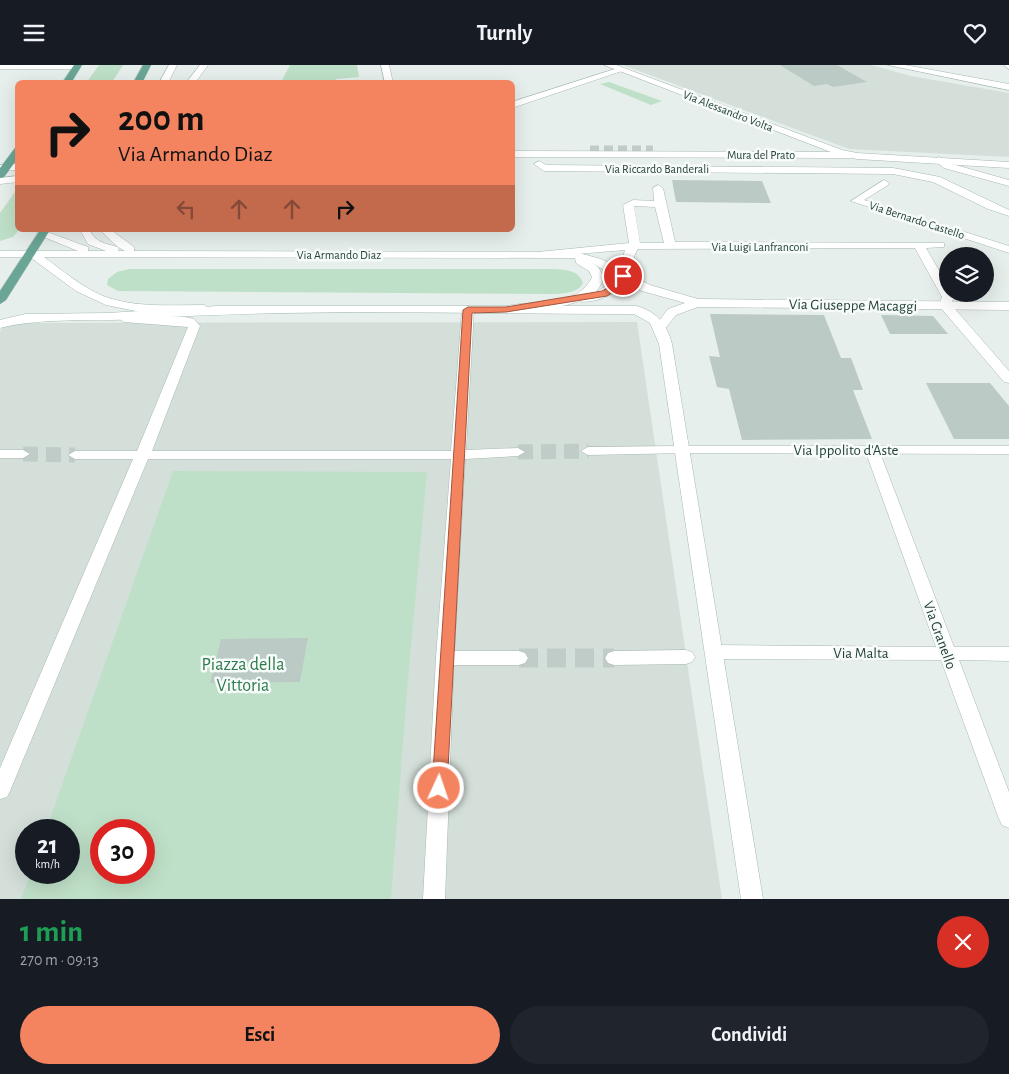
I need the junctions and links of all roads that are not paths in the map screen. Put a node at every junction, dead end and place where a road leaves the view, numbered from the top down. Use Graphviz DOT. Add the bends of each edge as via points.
graph roads {
  1 [pos="78,65"];
  2 [pos="147,65"];
  3 [pos="173,65"];
  4 [pos="204,65"];
  5 [pos="385,65"];
  6 [pos="608,65"];
  7 [pos="892,65"];
  8 [pos="0,66"];
  9 [pos="622,70"];
  10 [pos="68,80"];
  11 [pos="139,80"];
  12 [pos="166,80"];
  13 [pos="192,80"];
  14 [pos="388,80"];
  15 [pos="1009,87"];
  16 [pos="515,104"];
  17 [pos="590,150"];
  18 [pos="653,150"];
  19 [pos="832,150"];
  20 [pos="538,152"];
  21 [pos="15,154"];
  22 [pos="515,155"];
  23 [pos="850,155"];
  24 [pos="939,160"];
  25 [pos="992,163"];
  26 [pos="539,164"];
  27 [pos="1009,165"];
  28 [pos="15,168"];
  29 [pos="2,170"];
  30 [pos="15,179"];
  31 [pos="0,181"];
  32 [pos="1006,182"];
  33 [pos="884,183"];
  34 [pos="658,188"];
  35 [pos="660,204"];
  36 [pos="1009,213"];
  37 [pos="44,232"];
  38 [pos="46,232"];
  39 [pos="86,232"];
  40 [pos="107,232"];
  41 [pos="940,245"];
  42 [pos="635,246"];
  43 [pos="664,246"];
  44 [pos="920,247"];
  45 [pos="1009,250"];
  46 [pos="0,253"];
  47 [pos="31,253"];
  48 [pos="140,254"];
  49 [pos="537,255"];
  50 [pos="623,276"];
  51 [pos="580,298"];
  52 [pos="0,300"];
  53 [pos="697,303"];
  54 [pos="945,305"];
  55 [pos="1009,305"];
  56 [pos="218,310"];
  57 [pos="468,310"];
  58 [pos="506,310"];
  59 [pos="108,317"];
  60 [pos="0,324"];
  61 [pos="661,326"];
  62 [pos="1009,379"];
  63 [pos="682,450"];
  64 [pos="872,450"];
  65 [pos="1009,450"];
  66 [pos="588,451"];
  67 [pos="518,452"];
  68 [pos="0,454"];
  69 [pos="23,454"];
  70 [pos="75,455"];
  71 [pos="142,455"];
  72 [pos="459,455"];
  73 [pos="714,652"];
  74 [pos="948,654"];
  75 [pos="1009,654"];
  76 [pos="686,657"];
  77 [pos="519,658"];
  78 [pos="614,658"];
  79 [pos="445,659"];
  80 [pos="0,791"];
  81 [pos="1009,819"];
  82 [pos="434,899"];
  83 [pos="752,899"];
  1 -- 8 [label="street"];
  1 -- 10 [label="main road"];
  2 -- 11 [label="main road"];
  3 -- 12 [label="street"];
  4 -- 13 [label="street"];
  5 -- 14 [label="street"];
  6 -- 9 [label="street, Via Alessandro Volta"];
  7 -- 15 [label="street"];
  9 -- 16 [label="street"];
  9 -- 19 [label="street, Via Alessandro Volta"];
  17 -- 20 [label="street, Via Riccardo Banderali"];
  18 -- 19 [label="street, Via Riccardo Banderali"];
  19 -- 23 [label="street, Via Alessandro Volta"];
  21 -- 29 [label="main road"];
  22 -- 23 [label="street, Mura del Prato"];
  23 -- 24 [label="street, Mura del Prato"];
  24 -- 25 [label="street, Mura del Prato"];
  24 -- 32 [label="street" via="948,166"];
  25 -- 27 [label="street, Mura del Prato"];
  25 -- 32 [label="street" via="992,171"];
  26 -- 36 [label="street, Via Riccardo Banderali" via="544,168 893,171 942,181 990,208"];
  28 -- 29 [label="street"];
  30 -- 31 [label="street"];
  33 -- 45 [label="street, Via Bernardo Castello" via="856,201"];
  34 -- 35 [label="street"];
  35 -- 42 [label="street" via="628,205"];
  35 -- 43 [label="street"];
  37 -- 47 [label="main road"];
  38 -- 48 [label="street" via="61,242 86,249"];
  39 -- 48 [label="street, Via Armando Diaz" via="90,239 102,246"];
  40 -- 48 [label="street"];
  41 -- 44 [label="street, Via Luigi Lanfranconi"];
  42 -- 43 [label="street, Via Luigi Lanfranconi"];
  42 -- 49 [label="street, Via Armando Diaz"];
  42 -- 50 [label="street" via="627,256 628,264"];
  43 -- 44 [label="street, Via Luigi Lanfranconi"];
  44 -- 54 [label="street" via="948,297"];
  46 -- 47 [label="street, Via Armando Diaz"];
  47 -- 48 [label="street, Via Armando Diaz"];
  47 -- 52 [label="main road"];
  47 -- 56 [label="street" via="91,295 107,301"];
  48 -- 49 [label="street, Via Armando Diaz"];
  49 -- 50 [label="street, Via Armando Diaz" via="584,257"];
  49 -- 51 [label="street, Via Armando Diaz" via="576,259 594,269 598,277 595,287"];
  50 -- 51 [label="street" via="612,291"];
  50 -- 53 [label="street, Via Armando Diaz" via="646,288"];
  51 -- 58 [label="street"];
  53 -- 54 [label="street, Via Giuseppe Macaggi"];
  53 -- 61 [label="street" via="672,312"];
  54 -- 55 [label="street, Via Giuseppe Macaggi"];
  54 -- 62 [label="street"];
  56 -- 57 [label="street"];
  56 -- 59 [label="street"];
  57 -- 58 [label="street"];
  57 -- 72 [label="street"];
  58 -- 61 [label="street" via="636,310 654,318"];
  59 -- 60 [label="street" via="25,318"];
  59 -- 71 [label="street" via="177,320 194,326"];
  61 -- 63 [label="street"];
  63 -- 64 [label="street, Via Ippolito d'Aste"];
  63 -- 66 [label="street"];
  63 -- 73 [label="street"];
  64 -- 65 [label="street, Via Ippolito d'Aste"];
  64 -- 74 [label="street, Via Granello"];
  67 -- 72 [label="street"];
  68 -- 69 [label="street"];
  70 -- 71 [label="street"];
  71 -- 72 [label="street"];
  71 -- 80 [label="street"];
  72 -- 79 [label="street"];
  73 -- 74 [label="street, Via Malta"];
  73 -- 83 [label="street"];
  74 -- 75 [label="street, Via Malta"];
  74 -- 81 [label="street, Via Granello"];
  76 -- 78 [label="street"];
  77 -- 79 [label="street"];
  79 -- 82 [label="street"];
}
